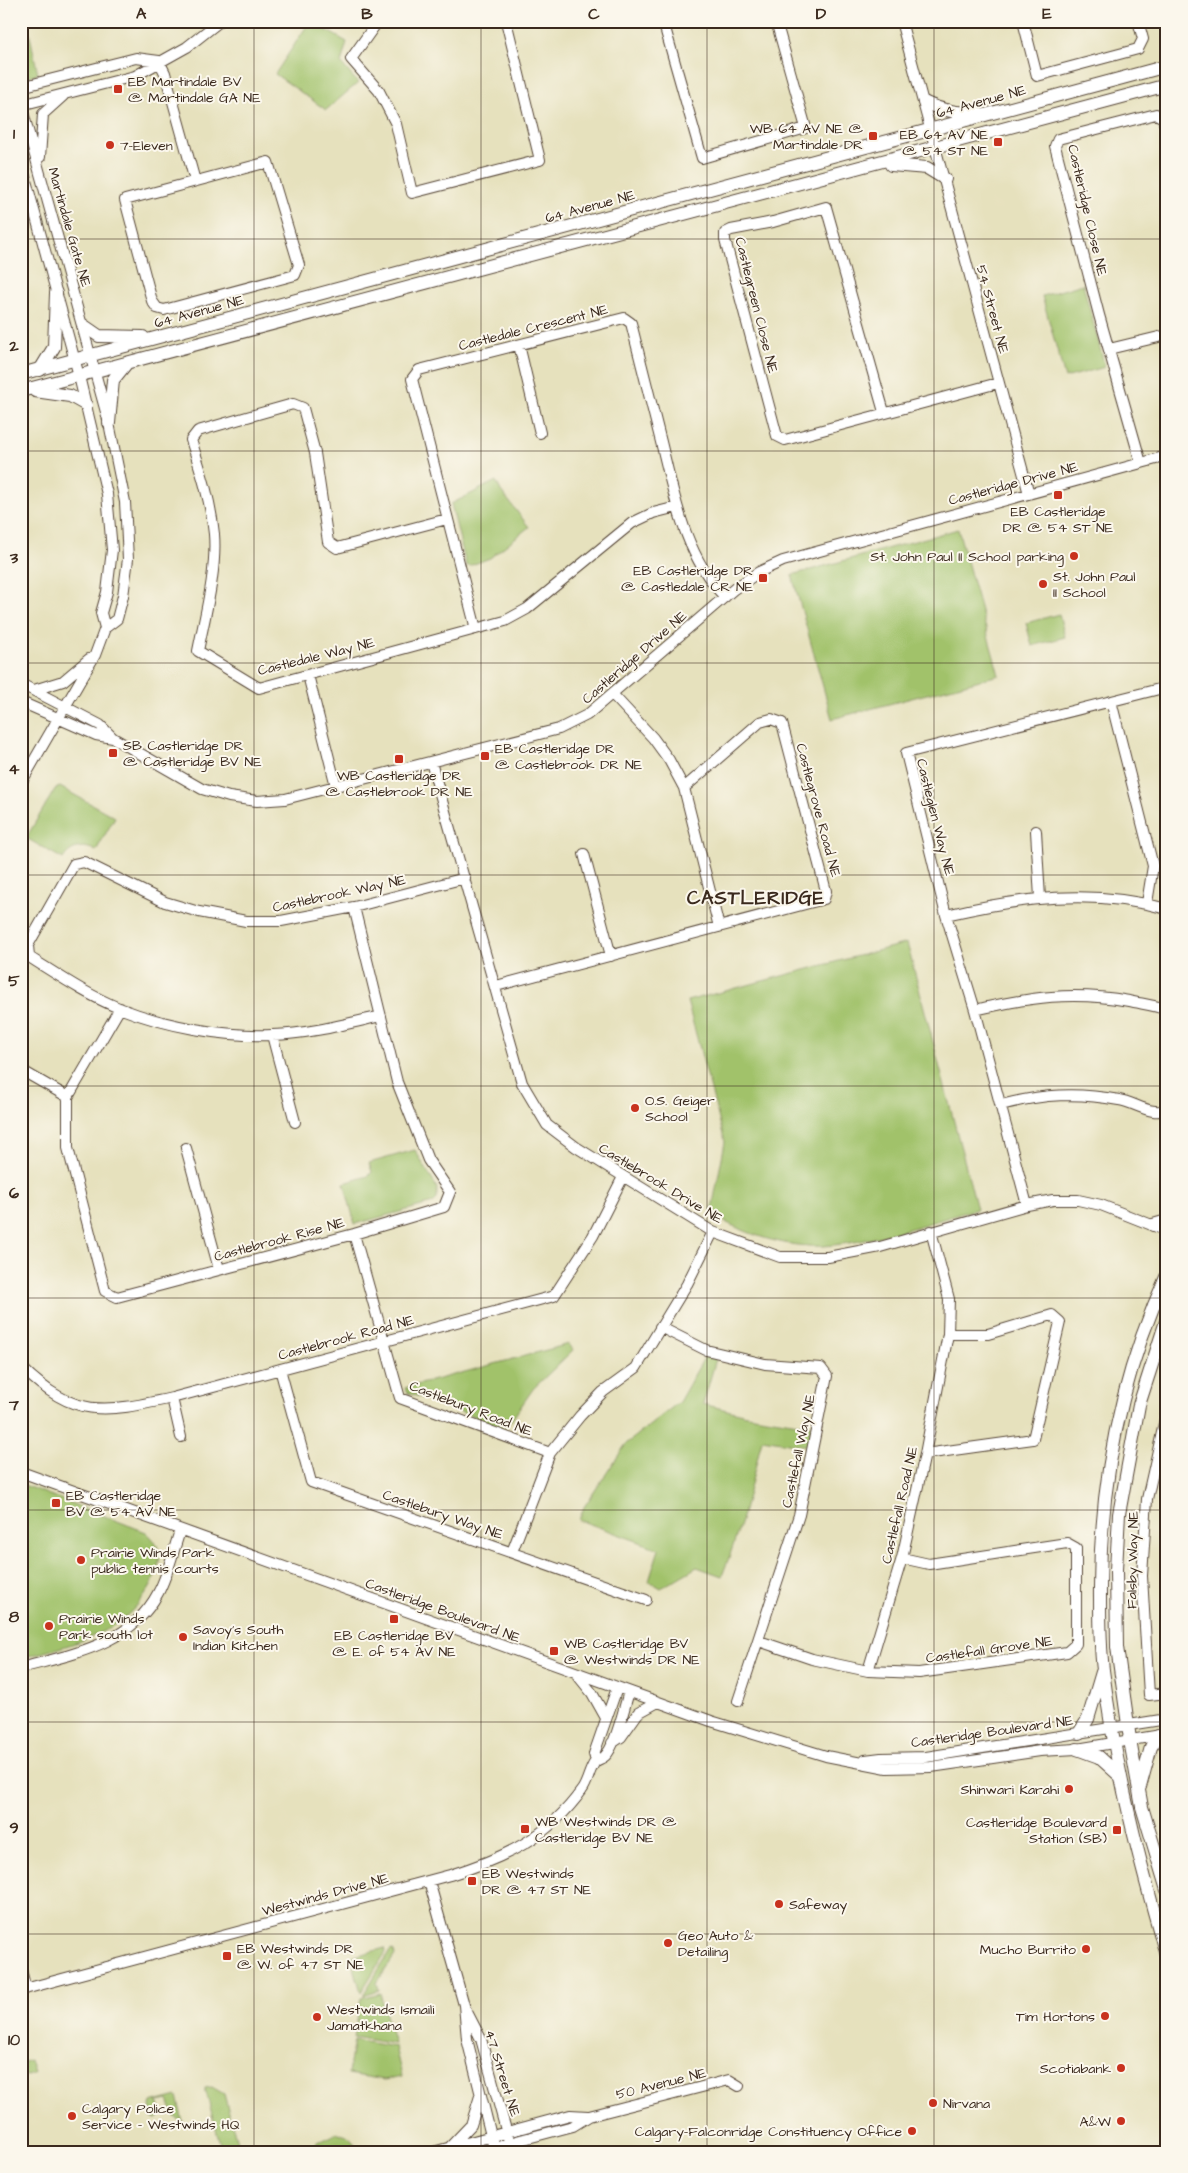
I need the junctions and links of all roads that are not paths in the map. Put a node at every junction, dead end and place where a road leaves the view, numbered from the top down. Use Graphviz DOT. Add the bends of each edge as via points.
graph roads {
  1 [pos="220,21"];
  2 [pos="378,21"];
  3 [pos="506,21"];
  4 [pos="663,21"];
  5 [pos="776,21"];
  6 [pos="901,21"];
  7 [pos="1023,21"];
  8 [pos="1138,21"];
  9 [pos="159,61"];
  10 [pos="1167,66"];
  11 [pos="1167,86"];
  12 [pos="21,87"];
  13 [pos="66,93"];
  14 [pos="924,102"];
  15 [pos="21,105"];
  16 [pos="996,113"];
  17 [pos="932,130"];
  18 [pos="1167,133"];
  19 [pos="936,148"];
  20 [pos="21,162"];
  21 [pos="873,165"];
  22 [pos="40,169"];
  23 [pos="945,179"];
  24 [pos="195,181"];
  25 [pos="56,293"];
  26 [pos="83,325"];
  27 [pos="1167,335"];
  28 [pos="161,337"];
  29 [pos="519,345"];
  30 [pos="1109,350"];
  31 [pos="91,356"];
  32 [pos="74,361"];
  33 [pos="126,364"];
  34 [pos="40,370"];
  35 [pos="95,372"];
  36 [pos="21,374"];
  37 [pos="79,376"];
  38 [pos="998,383"];
  39 [pos="22,390"];
  40 [pos="86,406"];
  41 [pos="884,412"];
  42 [pos="109,423"];
  43 [pos="540,433"];
  44 [pos="1167,456"];
  45 [pos="1141,463"];
  46 [pos="1028,494"];
  47 [pos="677,507"];
  48 [pos="447,519"];
  49 [pos="725,597"];
  50 [pos="105,628"];
  51 [pos="476,629"];
  52 [pos="94,655"];
  53 [pos="308,675"];
  54 [pos="21,684"];
  55 [pos="1167,687"];
  56 [pos="34,690"];
  57 [pos="613,695"];
  58 [pos="1111,701"];
  59 [pos="21,702"];
  60 [pos="65,707"];
  61 [pos="58,720"];
  62 [pos="112,738"];
  63 [pos="431,762"];
  64 [pos="21,783"];
  65 [pos="336,786"];
  66 [pos="684,788"];
  67 [pos="1036,831"];
  68 [pos="584,854"];
  69 [pos="465,878"];
  70 [pos="1040,898"];
  71 [pos="1147,903"];
  72 [pos="354,907"];
  73 [pos="1167,909"];
  74 [pos="946,915"];
  75 [pos="718,927"];
  76 [pos="611,956"];
  77 [pos="496,986"];
  78 [pos="120,1008"];
  79 [pos="975,1010"];
  80 [pos="1167,1010"];
  81 [pos="381,1016"];
  82 [pos="272,1035"];
  83 [pos="21,1070"];
  84 [pos="68,1097"];
  85 [pos="1001,1105"];
  86 [pos="1167,1109"];
  87 [pos="295,1122"];
  88 [pos="186,1148"];
  89 [pos="623,1177"];
  90 [pos="1027,1205"];
  91 [pos="1167,1220"];
  92 [pos="1153,1225"];
  93 [pos="931,1231"];
  94 [pos="1167,1231"];
  95 [pos="713,1232"];
  96 [pos="354,1234"];
  97 [pos="219,1269"];
  98 [pos="1167,1275"];
  99 [pos="1167,1318"];
  100 [pos="660,1326"];
  101 [pos="948,1334"];
  102 [pos="385,1341"];
  103 [pos="21,1366"];
  104 [pos="280,1369"];
  105 [pos="172,1398"];
  106 [pos="1167,1410"];
  107 [pos="180,1437"];
  108 [pos="550,1453"];
  109 [pos="925,1454"];
  110 [pos="21,1472"];
  111 [pos="180,1531"];
  112 [pos="512,1552"];
  113 [pos="902,1558"];
  114 [pos="646,1600"];
  115 [pos="759,1641"];
  116 [pos="21,1668"];
  117 [pos="1103,1670"];
  118 [pos="868,1671"];
  119 [pos="574,1672"];
  120 [pos="617,1688"];
  121 [pos="629,1692"];
  122 [pos="1167,1693"];
  123 [pos="738,1700"];
  124 [pos="658,1702"];
  125 [pos="606,1718"];
  126 [pos="1167,1719"];
  127 [pos="1128,1726"];
  128 [pos="1113,1729"];
  129 [pos="1079,1733"];
  130 [pos="1162,1735"];
  131 [pos="1130,1741"];
  132 [pos="1114,1743"];
  133 [pos="612,1744"];
  134 [pos="1077,1749"];
  135 [pos="859,1761"];
  136 [pos="596,1762"];
  137 [pos="1120,1776"];
  138 [pos="1139,1792"];
  139 [pos="429,1881"];
  140 [pos="1167,1890"];
  141 [pos="1166,1952"];
  142 [pos="21,1970"];
  143 [pos="24,1990"];
  144 [pos="464,2005"];
  145 [pos="739,2086"];
  146 [pos="480,2095"];
  147 [pos="509,2142"];
  148 [pos="493,2145"];
  149 [pos="450,2147"];
  150 [pos="433,2152"];
  151 [pos="475,2152"];
  1 -- 9 [label="street" via="187,47"];
  2 -- 3 [label="street" via="351,59 379,91 396,124 412,193 540,160"];
  4 -- 5 [label="street" via="702,158 806,128"];
  6 -- 14 [label="street, 54 Street NE"];
  7 -- 8 [label="street" via="1037,76 1138,49 1143,39"];
  9 -- 12 [label="street" via="136,58"];
  9 -- 13 [label="street" via="136,76"];
  9 -- 24 [label="street" via="166,73"];
  10 -- 16 [label="main road, 64 Avenue NE"];
  11 -- 19 [label="main road"];
  13 -- 15 [label="street"];
  13 -- 22 [label="street" via="44,114"];
  14 -- 16 [label="main road" via="959,113"];
  14 -- 17 [label="street, 54 Street NE"];
  15 -- 22 [label="street, Martindale Gate NE"];
  16 -- 17 [label="main road, 64 Avenue NE"];
  17 -- 19 [label="street, 54 Street NE"];
  17 -- 28 [label="main road, 64 Avenue NE"];
  18 -- 30 [label="street, Castleridge Close NE" via="1163,118 1156,114 1058,139 1055,146"];
  19 -- 21 [label="main road"];
  19 -- 23 [label="street, 54 Street NE"];
  20 -- 25 [label="street"];
  21 -- 23 [label="main road" via="927,168"];
  21 -- 33 [label="main road"];
  22 -- 26 [label="street, Martindale Gate NE"];
  23 -- 38 [label="street, 54 Street NE"];
  24 -- 24 [label="street" via="126,200 152,301 157,308 164,310 296,275 299,265 268,162"];
  25 -- 32 [label="street"];
  25 -- 34 [label="main road" via="54,347"];
  26 -- 28 [label="main road" via="99,336 112,338"];
  26 -- 31 [label="street, Martindale Gate NE"];
  27 -- 30 [label="street"];
  28 -- 31 [label="main road, 64 Avenue NE"];
  29 -- 43 [label="street"];
  29 -- 47 [label="street, Castledale Crescent NE" via="624,318 631,323"];
  29 -- 48 [label="street, Castledale Crescent NE" via="419,370 412,379"];
  30 -- 45 [label="street, Castleridge Close NE"];
  31 -- 32 [label="main road, 64 Avenue NE"];
  31 -- 35 [label="street"];
  32 -- 34 [label="main road, 64 Avenue NE"];
  32 -- 37 [label="street"];
  33 -- 35 [label="main road"];
  33 -- 42 [label="main road" via="113,380"];
  34 -- 36 [label="main road, 64 Avenue NE"];
  35 -- 37 [label="main road"];
  35 -- 42 [label="street"];
  37 -- 39 [label="main road"];
  37 -- 40 [label="street"];
  38 -- 41 [label="street, Castlegreen Close NE"];
  38 -- 46 [label="street, 54 Street NE"];
  39 -- 40 [label="main road" via="61,393"];
  40 -- 50 [label="street" via="107,494 110,523 112,550 102,613"];
  41 -- 41 [label="street, Castlegreen Close NE" via="826,208 726,233 725,240 777,436 785,440"];
  42 -- 50 [label="street" via="125,502 128,559 124,596 116,619"];
  44 -- 45 [label="street, Castleridge Drive NE"];
  45 -- 46 [label="street, Castleridge Drive NE"];
  46 -- 49 [label="street, Castleridge Drive NE" via="783,561 759,572"];
  47 -- 49 [label="street, Castledale Crescent NE" via="702,565"];
  47 -- 51 [label="street, Castledale Way NE" via="632,523 527,609 505,621"];
  48 -- 51 [label="street, Castledale Crescent NE"];
  48 -- 53 [label="street, Castledale Way NE" via="337,548 328,542 317,463 303,408 293,404 198,431 192,440 214,535 209,594 198,651 259,688"];
  49 -- 57 [label="street, Castleridge Drive NE"];
  50 -- 52 [label="street"];
  51 -- 53 [label="street, Castledale Way NE"];
  52 -- 56 [label="street" via="63,681"];
  52 -- 60 [label="street"];
  53 -- 65 [label="street"];
  54 -- 56 [label="street"];
  55 -- 58 [label="street"];
  56 -- 60 [label="street"];
  57 -- 63 [label="street, Castleridge Drive NE" via="587,716 559,729"];
  57 -- 66 [label="street" via="653,738"];
  58 -- 71 [label="street" via="1153,866"];
  58 -- 74 [label="street, Castleglen Way NE" via="906,753"];
  59 -- 61 [label="street"];
  60 -- 61 [label="street"];
  60 -- 62 [label="street, Castleridge Drive NE" via="100,725"];
  61 -- 62 [label="street, Castleridge Drive NE"];
  61 -- 64 [label="street"];
  62 -- 65 [label="street, Castleridge Drive NE" via="202,789 229,797 285,800"];
  63 -- 65 [label="street, Castleridge Drive NE"];
  63 -- 69 [label="street, Castlebrook Drive NE"];
  66 -- 75 [label="street"];
  66 -- 75 [label="street, Castlegrove Road NE" via="760,722 782,723 826,891 824,899"];
  67 -- 70 [label="street"];
  68 -- 76 [label="street"];
  69 -- 72 [label="street, Castlebrook Way NE"];
  69 -- 77 [label="street, Castlebrook Drive NE"];
  70 -- 71 [label="street" via="1116,899"];
  70 -- 74 [label="street" via="992,904"];
  71 -- 73 [label="street"];
  72 -- 78 [label="street, Castlebrook Way NE" via="281,921 246,921 165,902 84,862 74,864 28,945 29,957 68,982"];
  72 -- 81 [label="street, Castlebrook Rise NE"];
  74 -- 79 [label="street, Castleglen Way NE"];
  75 -- 76 [label="street, Castlegrove Road NE"];
  76 -- 77 [label="street, Castlegrove Road NE"];
  77 -- 89 [label="street, Castlebrook Drive NE" via="516,1064 533,1104 547,1125"];
  78 -- 82 [label="street, Castlebrook Way NE" via="193,1028"];
  78 -- 84 [label="street"];
  79 -- 80 [label="street" via="1023,998 1062,995 1109,998"];
  79 -- 85 [label="street, Castleglen Way NE"];
  81 -- 82 [label="street, Castlebrook Way NE" via="327,1028"];
  81 -- 96 [label="street, Castlebrook Rise NE" via="397,1082 414,1128 428,1160 450,1192 444,1207"];
  82 -- 87 [label="street"];
  83 -- 84 [label="street"];
  84 -- 97 [label="street, Castlebrook Rise NE" via="68,1148 105,1291 117,1297"];
  85 -- 86 [label="street" via="1035,1096 1078,1094 1122,1100 1158,1112"];
  85 -- 90 [label="street, Castleglen Way NE"];
  88 -- 97 [label="street"];
  89 -- 95 [label="street, Castlebrook Drive NE"];
  89 -- 102 [label="street, Castlebrook Road NE" via="592,1236 554,1296"];
  90 -- 92 [label="street, Castlebrook Drive NE" via="1078,1200 1101,1205"];
  90 -- 93 [label="street, Castlebrook Drive NE"];
  91 -- 92 [label="main road"];
  92 -- 94 [label="street, Castlebrook Drive NE"];
  93 -- 95 [label="street, Castlebrook Drive NE" via="880,1247 828,1257 780,1257"];
  93 -- 101 [label="street, Castlefall Road NE" via="949,1299"];
  95 -- 100 [label="street, Castlebury Way NE"];
  96 -- 97 [label="street, Castlebrook Rise NE"];
  96 -- 102 [label="street, Castlebury Road NE"];
  98 -- 117 [label="main road" via="1136,1352 1110,1458 1102,1509 1100,1567"];
  99 -- 127 [label="main road" via="1139,1405 1119,1514 1117,1647"];
  100 -- 108 [label="street, Castlebury Way NE" via="636,1368 604,1392"];
  100 -- 115 [label="street, Castlefall Way NE" via="706,1350 765,1364 821,1368 827,1376 799,1515"];
  101 -- 109 [label="street, Castlefall Road NE"];
  101 -- 109 [label="street" via="988,1334 1052,1315 1060,1322 1033,1439"];
  102 -- 104 [label="street, Castlebrook Road NE"];
  102 -- 108 [label="street, Castlebury Road NE" via="400,1398"];
  103 -- 105 [label="street, Castlebrook Road NE" via="57,1396 89,1409 119,1410"];
  104 -- 105 [label="street, Castlebrook Road NE"];
  104 -- 112 [label="street, Castlebury Way NE" via="311,1482"];
  105 -- 107 [label="street"];
  106 -- 122 [label="street, Falsby Way NE" via="1147,1499 1142,1576 1149,1695"];
  108 -- 112 [label="street, Castlebury Way NE"];
  109 -- 113 [label="street, Castlefall Road NE"];
  110 -- 111 [label="street, Castleridge Boulevard NE"];
  111 -- 116 [label="street" via="159,1593 122,1633 98,1647"];
  111 -- 119 [label="street, Castleridge Boulevard NE"];
  112 -- 114 [label="street"];
  113 -- 118 [label="street, Castlefall Road NE"];
  113 -- 118 [label="street, Castlefall Grove NE" via="929,1564 1067,1543 1076,1548 1076,1644 1068,1652 929,1671"];
  115 -- 118 [label="street" via="812,1659"];
  115 -- 123 [label="street, Castlefall Way NE"];
  117 -- 128 [label="main road"];
  117 -- 129 [label="main road" via="1088,1718"];
  119 -- 120 [label="street, Castleridge Boulevard NE"];
  119 -- 125 [label="street" via="592,1693"];
  120 -- 121 [label="street, Castleridge Boulevard NE"];
  120 -- 125 [label="street, Westwinds Drive NE"];
  121 -- 124 [label="street, Castleridge Boulevard NE"];
  121 -- 133 [label="street, Westwinds Drive NE"];
  124 -- 133 [label="street" via="638,1713"];
  124 -- 135 [label="street, Castleridge Boulevard NE" via="791,1746"];
  125 -- 136 [label="street, Westwinds Drive NE" via="594,1754"];
  126 -- 127 [label="street, Castleridge Boulevard NE"];
  127 -- 128 [label="street, Castleridge Boulevard NE"];
  127 -- 131 [label="main road"];
  128 -- 129 [label="street, Castleridge Boulevard NE"];
  128 -- 132 [label="main road"];
  129 -- 135 [label="street, Castleridge Boulevard NE" via="926,1757"];
  130 -- 131 [label="street, Castleridge Boulevard NE"];
  130 -- 138 [label="main road" via="1151,1747"];
  131 -- 132 [label="street, Castleridge Boulevard NE"];
  131 -- 138 [label="main road"];
  132 -- 134 [label="street, Castleridge Boulevard NE"];
  132 -- 137 [label="main road"];
  133 -- 136 [label="street, Westwinds Drive NE" via="606,1756"];
  134 -- 135 [label="street, Castleridge Boulevard NE" via="931,1767 887,1768"];
  134 -- 137 [label="main road" via="1099,1756"];
  136 -- 139 [label="street, Westwinds Drive NE" via="583,1788 566,1810 521,1847 492,1862"];
  137 -- 141 [label="main road"];
  138 -- 140 [label="main road"];
  139 -- 143 [label="street, Westwinds Drive NE"];
  139 -- 144 [label="street, 47 Street NE"];
  142 -- 143 [label="street"];
  144 -- 146 [label="street, 47 Street NE" via="467,2040"];
  144 -- 147 [label="street, 47 Street NE" via="481,2039"];
  145 -- 147 [label="street, 50 Avenue NE" via="730,2080 589,2116 570,2115"];
  146 -- 148 [label="street, 47 Street NE"];
  146 -- 149 [label="street" via="471,2125"];
  147 -- 148 [label="street, 50 Avenue NE"];
  148 -- 149 [label="street, 50 Avenue NE"];
  148 -- 151 [label="street, 50 Avenue NE"];
  149 -- 150 [label="street, 50 Avenue NE"];
}
